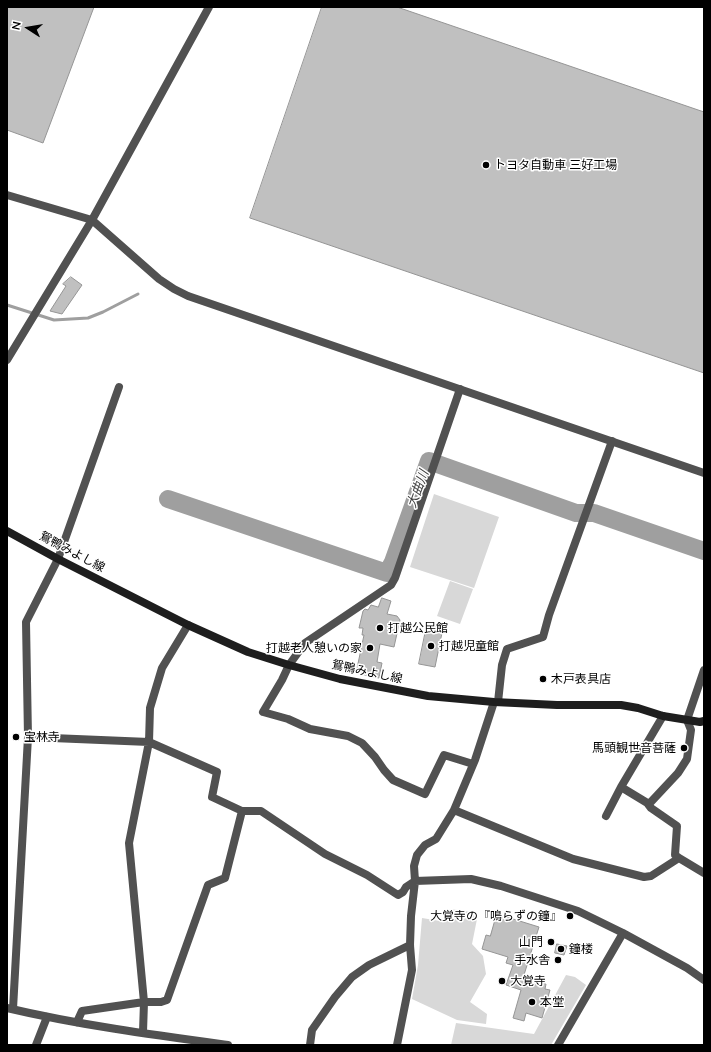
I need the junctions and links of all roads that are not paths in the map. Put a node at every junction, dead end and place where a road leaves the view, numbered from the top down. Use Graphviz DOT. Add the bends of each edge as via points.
graph roads {
  1 [pos="209,7"];
  2 [pos="7,195"];
  3 [pos="92,220"];
  4 [pos="7,360"];
  5 [pos="119,387"];
  6 [pos="460,389"];
  7 [pos="612,441"];
  8 [pos="704,473"];
  9 [pos="7,531"];
  10 [pos="58,559"];
  11 [pos="188,625"];
  12 [pos="288,665"];
  13 [pos="704,670"];
  14 [pos="496,702"];
  15 [pos="663,716"];
  16 [pos="687,720"];
  17 [pos="703,724"];
  18 [pos="28,737"];
  19 [pos="149,742"];
  20 [pos="473,764"];
  21 [pos="621,787"];
  22 [pos="648,804"];
  23 [pos="454,810"];
  24 [pos="242,812"];
  25 [pos="606,816"];
  26 [pos="679,858"];
  27 [pos="704,873"];
  28 [pos="415,881"];
  29 [pos="623,933"];
  30 [pos="410,945"];
  31 [pos="704,980"];
  32 [pos="144,1002"];
  33 [pos="10,1009"];
  34 [pos="47,1016"];
  35 [pos="78,1022"];
  36 [pos="143,1032"];
  37 [pos="174,1041"];
  38 [pos="36,1045"];
  39 [pos="228,1045"];
  40 [pos="310,1045"];
  41 [pos="397,1045"];
  42 [pos="558,1045"];
  1 -- 3 [label="street"];
  2 -- 3 [label="street"];
  3 -- 4 [label="street"];
  3 -- 6 [label="street" via="159,279 188,296"];
  5 -- 10 [label="street"];
  6 -- 7 [label="street"];
  6 -- 12 [label="street" via="391,585 305,643"];
  7 -- 8 [label="street"];
  7 -- 14 [label="street" via="542,637 506,649"];
  9 -- 10 [label="main road, 鴛鴨みよし線"];
  10 -- 11 [label="main road, 鴛鴨みよし線"];
  10 -- 18 [label="street" via="26,622"];
  11 -- 12 [label="main road, 鴛鴨みよし線" via="248,652"];
  11 -- 19 [label="street" via="162,668 150,708"];
  12 -- 14 [label="main road, 鴛鴨みよし線" via="382,688 428,696"];
  12 -- 20 [label="street" via="263,712 310,729 357,740 393,780 425,794 444,755"];
  13 -- 16 [label="street"];
  14 -- 15 [label="main road, 鴛鴨みよし線" via="621,705"];
  14 -- 20 [label="street"];
  15 -- 16 [label="main road, 鴛鴨みよし線"];
  15 -- 21 [label="street"];
  16 -- 17 [label="main road, 鴛鴨みよし線"];
  16 -- 22 [label="street" via="691,730 687,759"];
  18 -- 19 [label="street"];
  18 -- 33 [label="street"];
  19 -- 24 [label="street" via="217,772 212,797"];
  19 -- 32 [label="street" via="129,842"];
  20 -- 23 [label="street"];
  21 -- 22 [label="street"];
  21 -- 25 [label="street"];
  22 -- 26 [label="street" via="677,826 675,855"];
  23 -- 26 [label="street" via="573,859 644,877 651,876"];
  23 -- 28 [label="street" via="436,839 425,845 417,855 414,866"];
  24 -- 28 [label="street" via="262,811 325,854 367,875 398,895"];
  24 -- 32 [label="street" via="225,878 208,885 167,1000"];
  26 -- 27 [label="street"];
  28 -- 29 [label="street" via="471,879 501,886 578,911"];
  28 -- 30 [label="street"];
  29 -- 31 [label="street"];
  29 -- 42 [label="street"];
  30 -- 40 [label="street" via="369,965 352,977 312,1030"];
  30 -- 41 [label="street" via="412,970"];
  32 -- 35 [label="street" via="82,1011"];
  32 -- 36 [label="street"];
  33 -- 34 [label="street"];
  34 -- 35 [label="street"];
  34 -- 38 [label="street"];
  35 -- 36 [label="street"];
  36 -- 37 [label="street"];
  37 -- 39 [label="street"];
}
